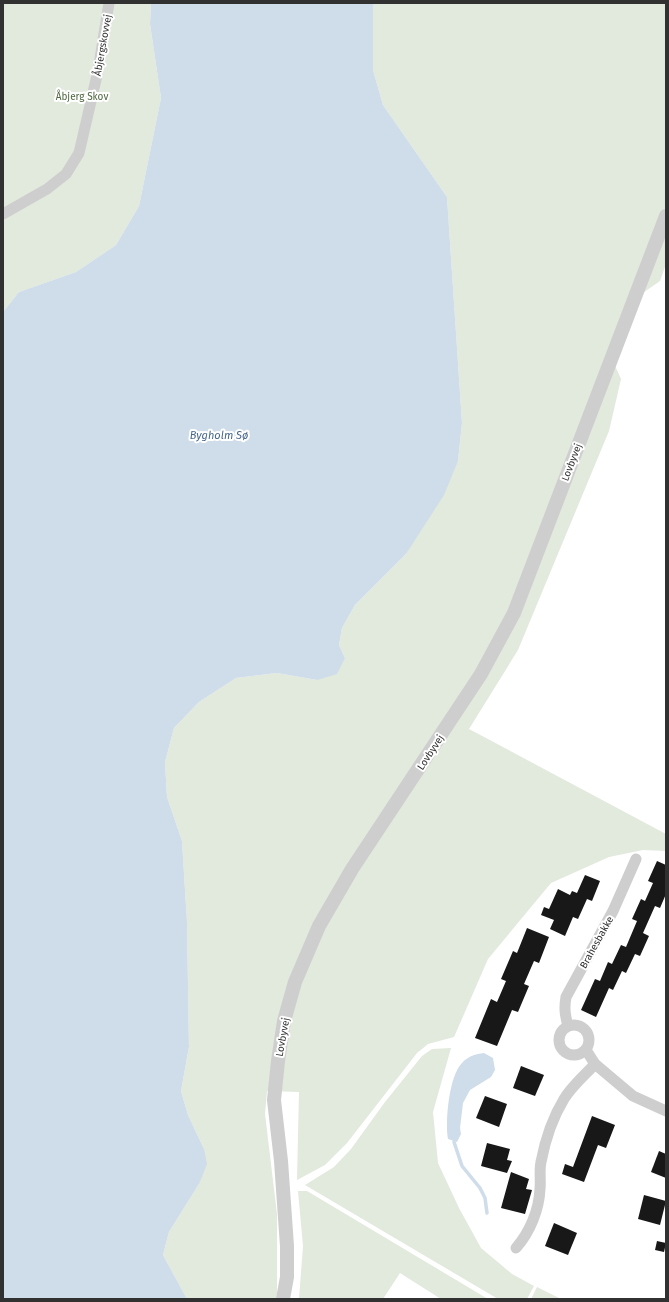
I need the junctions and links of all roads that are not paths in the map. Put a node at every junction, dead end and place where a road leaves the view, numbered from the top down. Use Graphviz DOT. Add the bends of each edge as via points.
graph roads {
  1 [pos="109,3"];
  2 [pos="3,214"];
  3 [pos="666,216"];
  4 [pos="636,859"];
  5 [pos="568,1026"];
  6 [pos="586,1050"];
  7 [pos="595,1064"];
  8 [pos="666,1111"];
  9 [pos="516,1248"];
  10 [pos="283,1299"];
  1 -- 2 [label="street, Åbjergskovvej" via="98,71 78,153 66,174 47,189"];
  3 -- 10 [label="street, Lovbyvej" via="514,613 481,674 319,926 295,982 284,1021 274,1100 287,1246 287,1277"];
  4 -- 5 [label="street, Brahesbakke" via="613,911 566,997 564,1015"];
  5 -- 6 [label="street" via="580,1026 585,1029 589,1039"];
  5 -- 6 [label="street" via="560,1032 560,1048 575,1056"];
  6 -- 7 [label="street"];
  7 -- 8 [label="street" via="633,1096"];
  7 -- 9 [label="street" via="565,1098 557,1112 541,1161 540,1189 534,1217 527,1235"];
}
